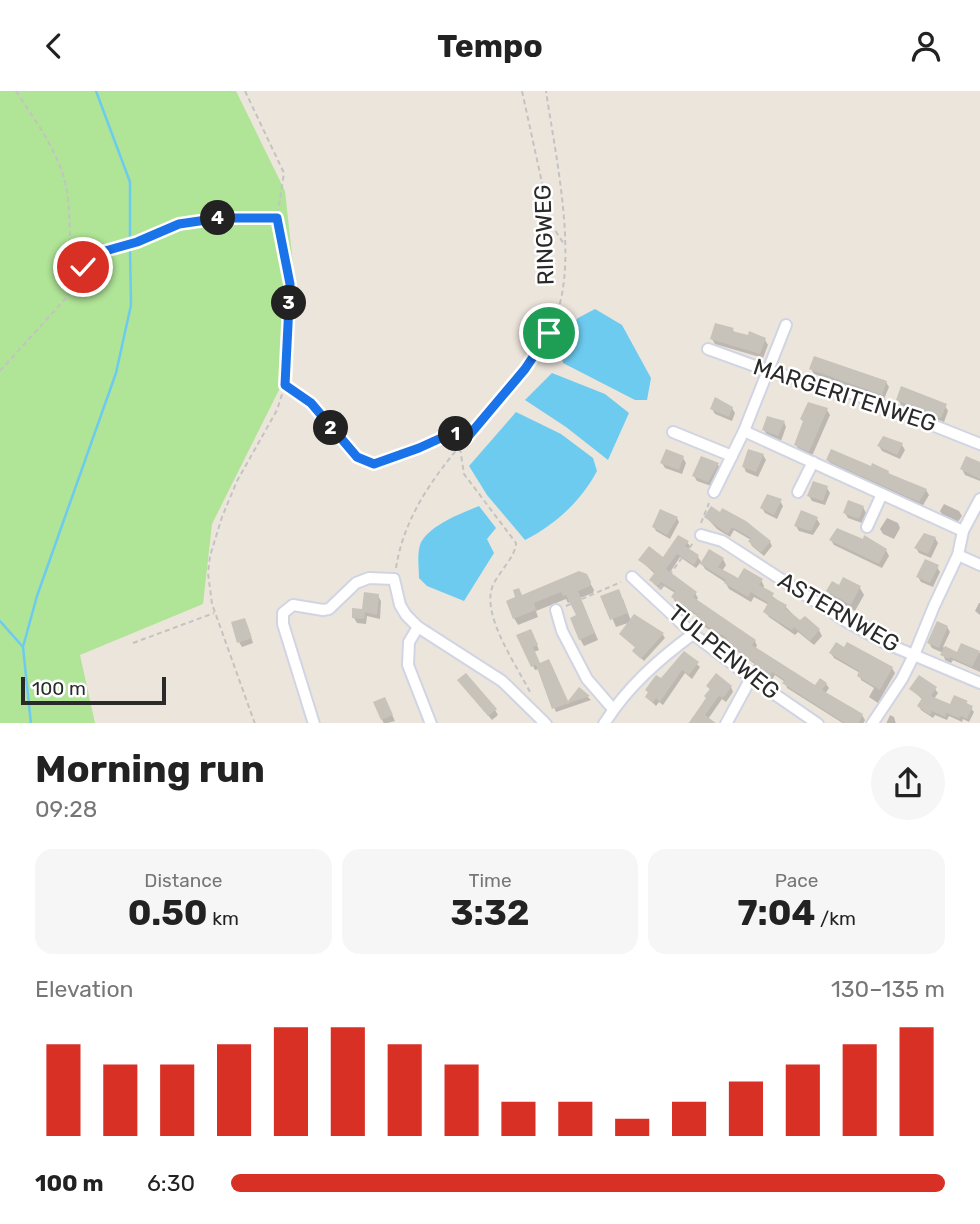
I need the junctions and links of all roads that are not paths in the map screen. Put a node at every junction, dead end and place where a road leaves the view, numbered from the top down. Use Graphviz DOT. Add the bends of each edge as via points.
graph roads {
  1 [pos="786,325"];
  2 [pos="708,349"];
  3 [pos="769,370"];
  4 [pos="744,431"];
  5 [pos="673,432"];
  6 [pos="980,444"];
  7 [pos="732,456"];
  8 [pos="813,462"];
  9 [pos="714,492"];
  10 [pos="798,492"];
  11 [pos="882,494"];
  12 [pos="980,499"];
  13 [pos="867,527"];
  14 [pos="963,531"];
  15 [pos="701,535"];
  16 [pos="958,555"];
  17 [pos="980,565"];
  18 [pos="632,577"];
  19 [pos="556,610"];
  20 [pos="418,627"];
  21 [pos="693,634"];
  22 [pos="914,655"];
  23 [pos="751,678"];
  24 [pos="980,683"];
  25 [pos="613,709"];
  26 [pos="314,723"];
  27 [pos="431,723"];
  28 [pos="547,723"];
  29 [pos="604,723"];
  30 [pos="726,723"];
  31 [pos="818,723"];
  32 [pos="872,723"];
  1 -- 3 [label="street"];
  2 -- 3 [label="street, MARGERITENWEG"];
  3 -- 4 [label="street"];
  3 -- 6 [label="street, MARGERITENWEG" via="854,394"];
  4 -- 7 [label="street"];
  4 -- 8 [label="street"];
  5 -- 7 [label="street"];
  7 -- 9 [label="street"];
  8 -- 10 [label="street"];
  8 -- 11 [label="street"];
  11 -- 13 [label="street"];
  11 -- 14 [label="street"];
  12 -- 14 [label="street"];
  14 -- 16 [label="street"];
  15 -- 22 [label="street, ASTERNWEG" via="722,541 847,622"];
  16 -- 17 [label="street"];
  16 -- 22 [label="street"];
  18 -- 21 [label="street, TULPENWEG"];
  19 -- 25 [label="street" via="587,679"];
  20 -- 26 [label="street" via="400,605 394,579 369,578 356,583 329,609 293,605 284,613 283,624"];
  20 -- 27 [label="street" via="409,642 408,665"];
  20 -- 28 [label="street" via="502,681"];
  21 -- 23 [label="street, TULPENWEG"];
  21 -- 25 [label="street" via="649,669"];
  22 -- 24 [label="street, ASTERNWEG"];
  22 -- 32 [label="street"];
  23 -- 30 [label="street"];
  23 -- 31 [label="street, TULPENWEG"];
  25 -- 29 [label="street"];
}
